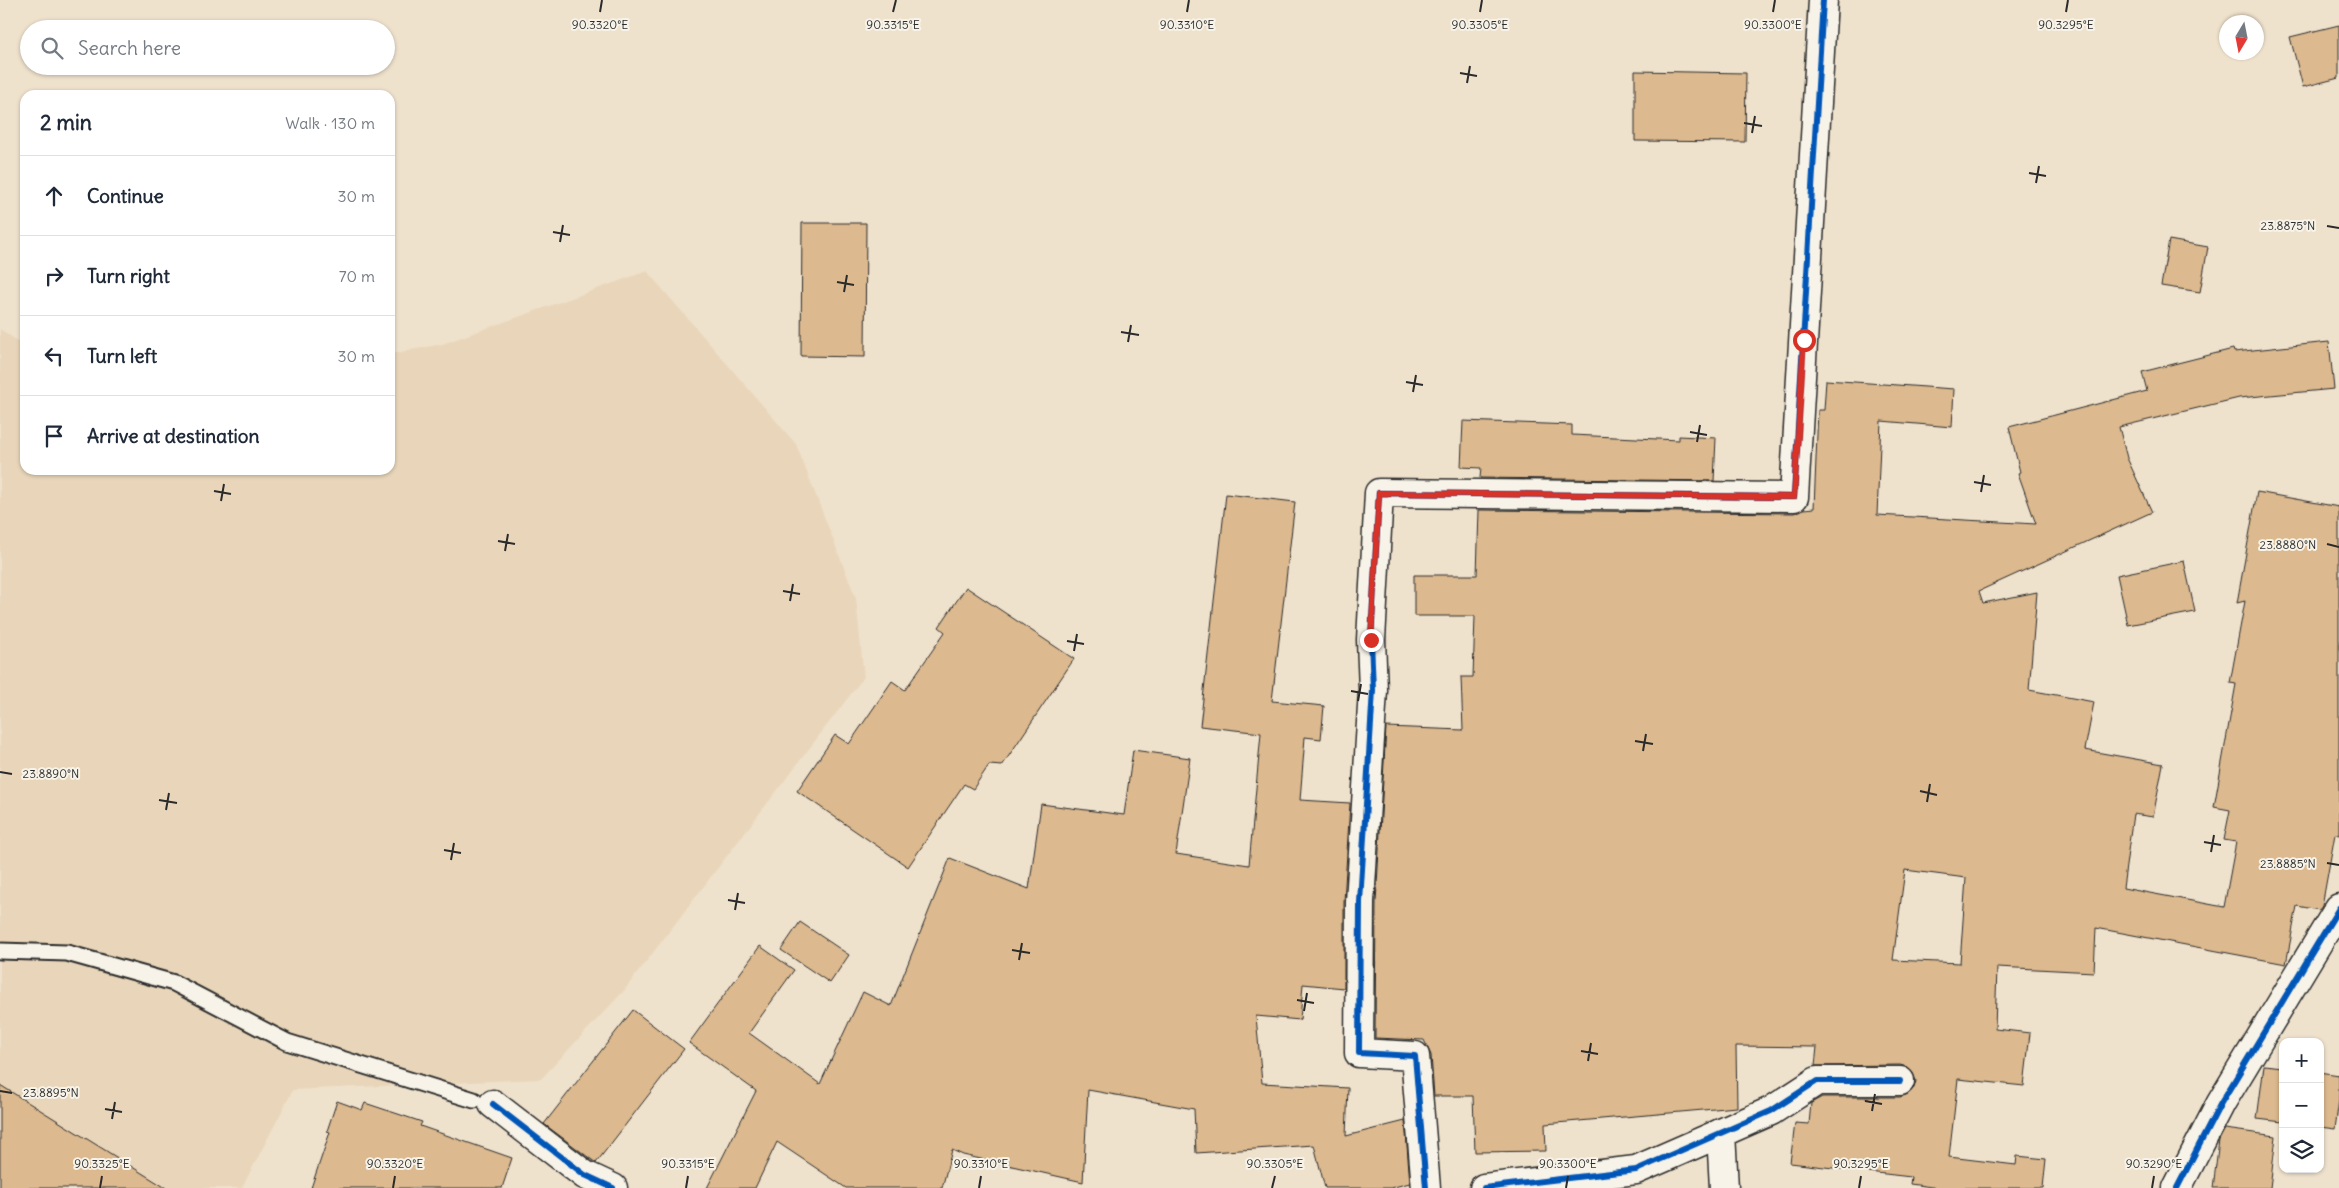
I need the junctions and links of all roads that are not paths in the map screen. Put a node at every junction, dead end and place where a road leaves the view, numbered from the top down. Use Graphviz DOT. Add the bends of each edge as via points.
graph roads {
  1 [pos="1824,0"];
  2 [pos="2339,908"];
  3 [pos="0,952"];
  4 [pos="1900,1081"];
  5 [pos="484,1102"];
  6 [pos="1721,1133"];
  7 [pos="613,1188"];
  8 [pos="1426,1188"];
  9 [pos="1484,1188"];
  10 [pos="1724,1188"];
  11 [pos="2177,1188"];
  1 -- 8 [label="street" via="1794,497 1379,493 1360,902 1359,1053 1415,1056"];
  2 -- 11 [label="street" via="2221,1103"];
  3 -- 5 [label="lane" via="67,953 174,983 287,1042"];
  4 -- 6 [label="street" via="1817,1081 1771,1111"];
  5 -- 7 [label="street" via="585,1175"];
  6 -- 9 [label="street" via="1636,1170"];
  6 -- 10 [label="street"];
}
